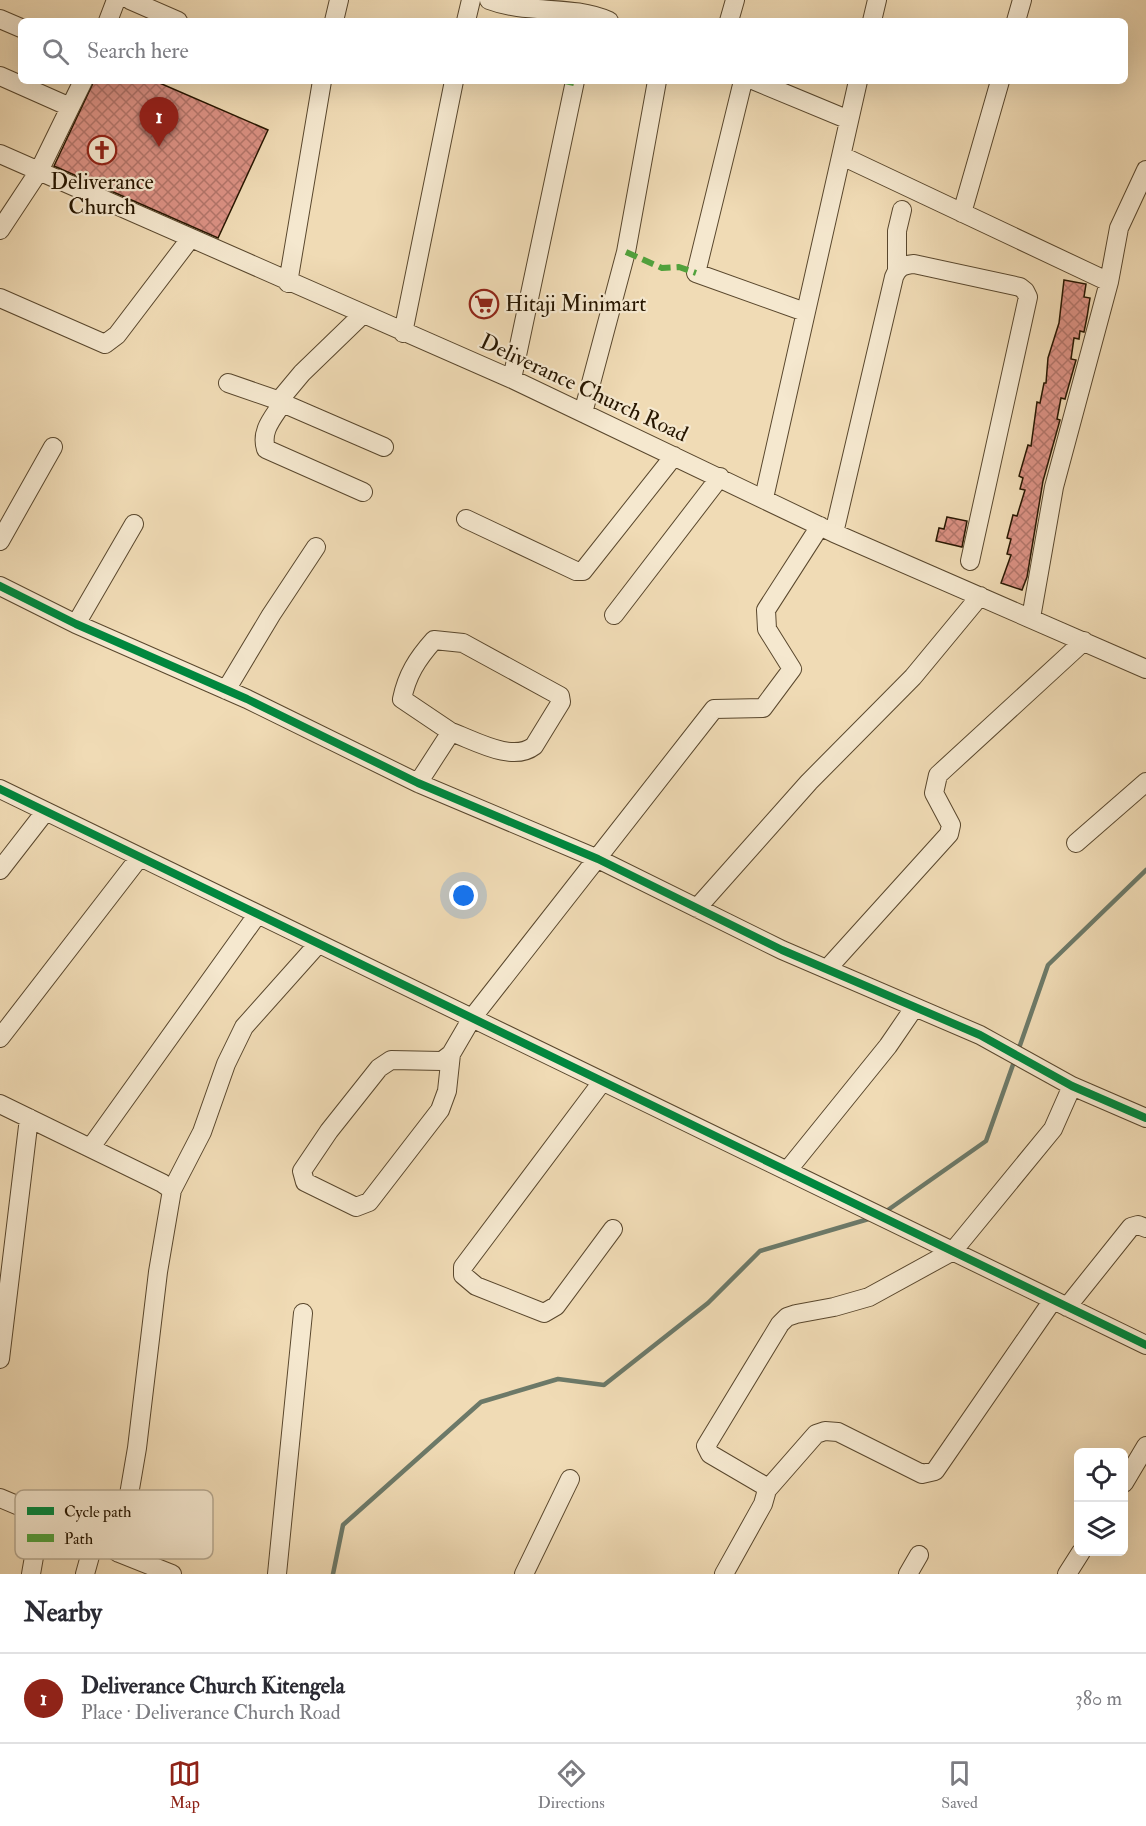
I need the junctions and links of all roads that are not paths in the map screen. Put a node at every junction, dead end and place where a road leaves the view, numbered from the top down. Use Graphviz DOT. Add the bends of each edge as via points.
graph roads {
  1 [pos="116,0"];
  2 [pos="130,0"];
  3 [pos="339,0"];
  4 [pos="471,0"];
  5 [pos="489,0"];
  6 [pos="735,0"];
  7 [pos="877,0"];
  8 [pos="1022,0"];
  9 [pos="589,11"];
  10 [pos="109,18"];
  11 [pos="171,18"];
  12 [pos="335,18"];
  13 [pos="467,18"];
  14 [pos="603,18"];
  15 [pos="730,18"];
  16 [pos="873,18"];
  17 [pos="1017,18"];
  18 [pos="0,19"];
  19 [pos="18,27"];
  20 [pos="0,76"];
  21 [pos="18,84"];
  22 [pos="18,84"];
  23 [pos="82,84"];
  24 [pos="320,84"];
  25 [pos="453,84"];
  26 [pos="574,84"];
  27 [pos="656,84"];
  28 [pos="742,84"];
  29 [pos="762,84"];
  30 [pos="857,84"];
  31 [pos="999,84"];
  32 [pos="70,107"];
  33 [pos="849,120"];
  34 [pos="0,154"];
  35 [pos="842,156"];
  36 [pos="1146,170"];
  37 [pos="39,171"];
  38 [pos="902,210"];
  39 [pos="962,213"];
  40 [pos="0,230"];
  41 [pos="190,239"];
  42 [pos="897,269"];
  43 [pos="1108,282"];
  44 [pos="288,283"];
  45 [pos="0,298"];
  46 [pos="805,312"];
  47 [pos="362,315"];
  48 [pos="403,333"];
  49 [pos="512,379"];
  50 [pos="228,383"];
  51 [pos="283,402"];
  52 [pos="583,413"];
  53 [pos="53,447"];
  54 [pos="384,447"];
  55 [pos="674,456"];
  56 [pos="720,477"];
  57 [pos="363,492"];
  58 [pos="764,498"];
  59 [pos="466,519"];
  60 [pos="134,524"];
  61 [pos="827,530"];
  62 [pos="0,541"];
  63 [pos="316,547"];
  64 [pos="970,561"];
  65 [pos="0,586"];
  66 [pos="980,596"];
  67 [pos="614,615"];
  68 [pos="1031,618"];
  69 [pos="76,624"];
  70 [pos="1084,641"];
  71 [pos="1146,669"];
  72 [pos="226,690"];
  73 [pos="451,732"];
  74 [pos="1146,782"];
  75 [pos="418,783"];
  76 [pos="0,789"];
  77 [pos="45,812"];
  78 [pos="1076,843"];
  79 [pos="139,858"];
  80 [pos="598,859"];
  81 [pos="0,870"];
  82 [pos="697,908"];
  83 [pos="257,915"];
  84 [pos="318,944"];
  85 [pos="827,969"];
  86 [pos="914,1008"];
  87 [pos="472,1018"];
  88 [pos="0,1038"];
  89 [pos="451,1054"];
  90 [pos="602,1082"];
  91 [pos="1072,1086"];
  92 [pos="0,1104"];
  93 [pos="29,1118"];
  94 [pos="1146,1118"];
  95 [pos="91,1147"];
  96 [pos="787,1171"];
  97 [pos="172,1190"];
  98 [pos="1146,1228"];
  99 [pos="613,1229"];
  100 [pos="953,1251"];
  101 [pos="1060,1303"];
  102 [pos="303,1313"];
  103 [pos="1146,1345"];
  104 [pos="0,1359"];
  105 [pos="1146,1446"];
  106 [pos="1128,1476"];
  107 [pos="570,1479"];
  108 [pos="130,1490"];
  109 [pos="767,1490"];
  110 [pos="0,1498"];
  111 [pos="15,1505"];
  112 [pos="919,1556"];
  113 [pos="1078,1556"];
  114 [pos="34,1559"];
  115 [pos="89,1559"];
  116 [pos="134,1559"];
  117 [pos="32,1574"];
  118 [pos="85,1574"];
  119 [pos="172,1574"];
  120 [pos="277,1574"];
  121 [pos="524,1574"];
  122 [pos="724,1574"];
  123 [pos="908,1574"];
  124 [pos="1067,1574"];
  1 -- 10 [label="street"];
  2 -- 11 [label="street"];
  3 -- 12 [label="street"];
  4 -- 13 [label="street"];
  5 -- 9 [label="street" via="503,5"];
  6 -- 15 [label="street"];
  7 -- 16 [label="street"];
  8 -- 17 [label="street"];
  9 -- 14 [label="street"];
  18 -- 19 [label="street"];
  20 -- 22 [label="street"];
  21 -- 32 [label="street"];
  23 -- 32 [label="street"];
  24 -- 44 [label="street"];
  25 -- 48 [label="street"];
  26 -- 49 [label="street"];
  27 -- 52 [label="street" via="626,252"];
  28 -- 46 [label="street" via="696,273"];
  29 -- 33 [label="street"];
  30 -- 33 [label="street"];
  31 -- 39 [label="street"];
  32 -- 37 [label="street"];
  33 -- 35 [label="street"];
  34 -- 37 [label="street, Deliverance Church Road"];
  35 -- 39 [label="street"];
  35 -- 46 [label="street"];
  36 -- 43 [label="street" via="1119,228"];
  37 -- 40 [label="street"];
  37 -- 41 [label="street, Deliverance Church Road"];
  38 -- 42 [label="street" via="897,231"];
  39 -- 43 [label="street"];
  41 -- 44 [label="street, Deliverance Church Road"];
  41 -- 45 [label="street" via="117,335 105,344"];
  42 -- 61 [label="street"];
  42 -- 64 [label="street" via="914,264 1020,287 1028,297"];
  43 -- 68 [label="street" via="1054,486"];
  44 -- 47 [label="street, Deliverance Church Road"];
  46 -- 58 [label="street"];
  47 -- 48 [label="street, Deliverance Church Road"];
  47 -- 51 [label="street" via="284,393"];
  48 -- 49 [label="street, Deliverance Church Road"];
  49 -- 52 [label="street, Deliverance Church Road"];
  50 -- 51 [label="street"];
  51 -- 54 [label="street"];
  51 -- 57 [label="street" via="263,438 266,449"];
  52 -- 55 [label="street, Deliverance Church Road"];
  53 -- 62 [label="street"];
  55 -- 56 [label="street, Deliverance Church Road"];
  55 -- 59 [label="street" via="583,571"];
  56 -- 58 [label="street, Deliverance Church Road"];
  56 -- 67 [label="street"];
  58 -- 61 [label="street, Deliverance Church Road"];
  60 -- 69 [label="street"];
  61 -- 66 [label="street, Deliverance Church Road"];
  61 -- 80 [label="street" via="766,610 767,629 792,669 778,691 763,708 714,709"];
  63 -- 72 [label="street"];
  65 -- 69 [label="street"];
  66 -- 68 [label="street, Deliverance Church Road"];
  66 -- 82 [label="street" via="913,677 809,782"];
  68 -- 70 [label="street, Deliverance Church Road"];
  69 -- 72 [label="street"];
  70 -- 71 [label="street, Deliverance Church Road"];
  70 -- 85 [label="street" via="938,775 934,793 951,825 949,834"];
  72 -- 75 [label="street"];
  73 -- 73 [label="street" via="510,753 528,750 561,702 560,696 463,643 434,640 406,680 402,699"];
  73 -- 75 [label="street"];
  74 -- 78 [label="street"];
  75 -- 80 [label="street"];
  76 -- 77 [label="street"];
  77 -- 79 [label="street"];
  77 -- 81 [label="street"];
  79 -- 83 [label="street"];
  79 -- 88 [label="street"];
  80 -- 82 [label="street"];
  80 -- 87 [label="street"];
  82 -- 85 [label="street"];
  83 -- 84 [label="street"];
  83 -- 95 [label="street"];
  84 -- 87 [label="street"];
  84 -- 97 [label="street" via="244,1027 202,1132"];
  85 -- 86 [label="street"];
  86 -- 91 [label="street" via="980,1035"];
  86 -- 96 [label="street"];
  87 -- 89 [label="street"];
  87 -- 90 [label="street"];
  89 -- 89 [label="street" via="435,1062 392,1060 379,1068 328,1131 302,1171 305,1182 356,1207 369,1202 440,1110 447,1091"];
  90 -- 96 [label="street"];
  90 -- 99 [label="street" via="463,1267 463,1275 476,1286 544,1314 556,1306"];
  91 -- 94 [label="street"];
  91 -- 100 [label="street" via="1053,1129"];
  92 -- 93 [label="street"];
  93 -- 95 [label="street"];
  93 -- 104 [label="street"];
  95 -- 97 [label="street"];
  96 -- 100 [label="street"];
  97 -- 108 [label="street"];
  98 -- 101 [label="street" via="1131,1227"];
  100 -- 101 [label="street"];
  100 -- 109 [label="street" via="869,1297 796,1314 780,1324 706,1446 710,1454"];
  101 -- 103 [label="street"];
  101 -- 109 [label="street" via="935,1471 922,1474 838,1432 825,1431 810,1439"];
  102 -- 120 [label="street"];
  105 -- 106 [label="street"];
  107 -- 121 [label="street"];
  109 -- 122 [label="street"];
  110 -- 111 [label="street"];
  112 -- 123 [label="street"];
  113 -- 124 [label="street"];
  114 -- 117 [label="street"];
  115 -- 118 [label="street"];
  116 -- 119 [label="street"];
}
